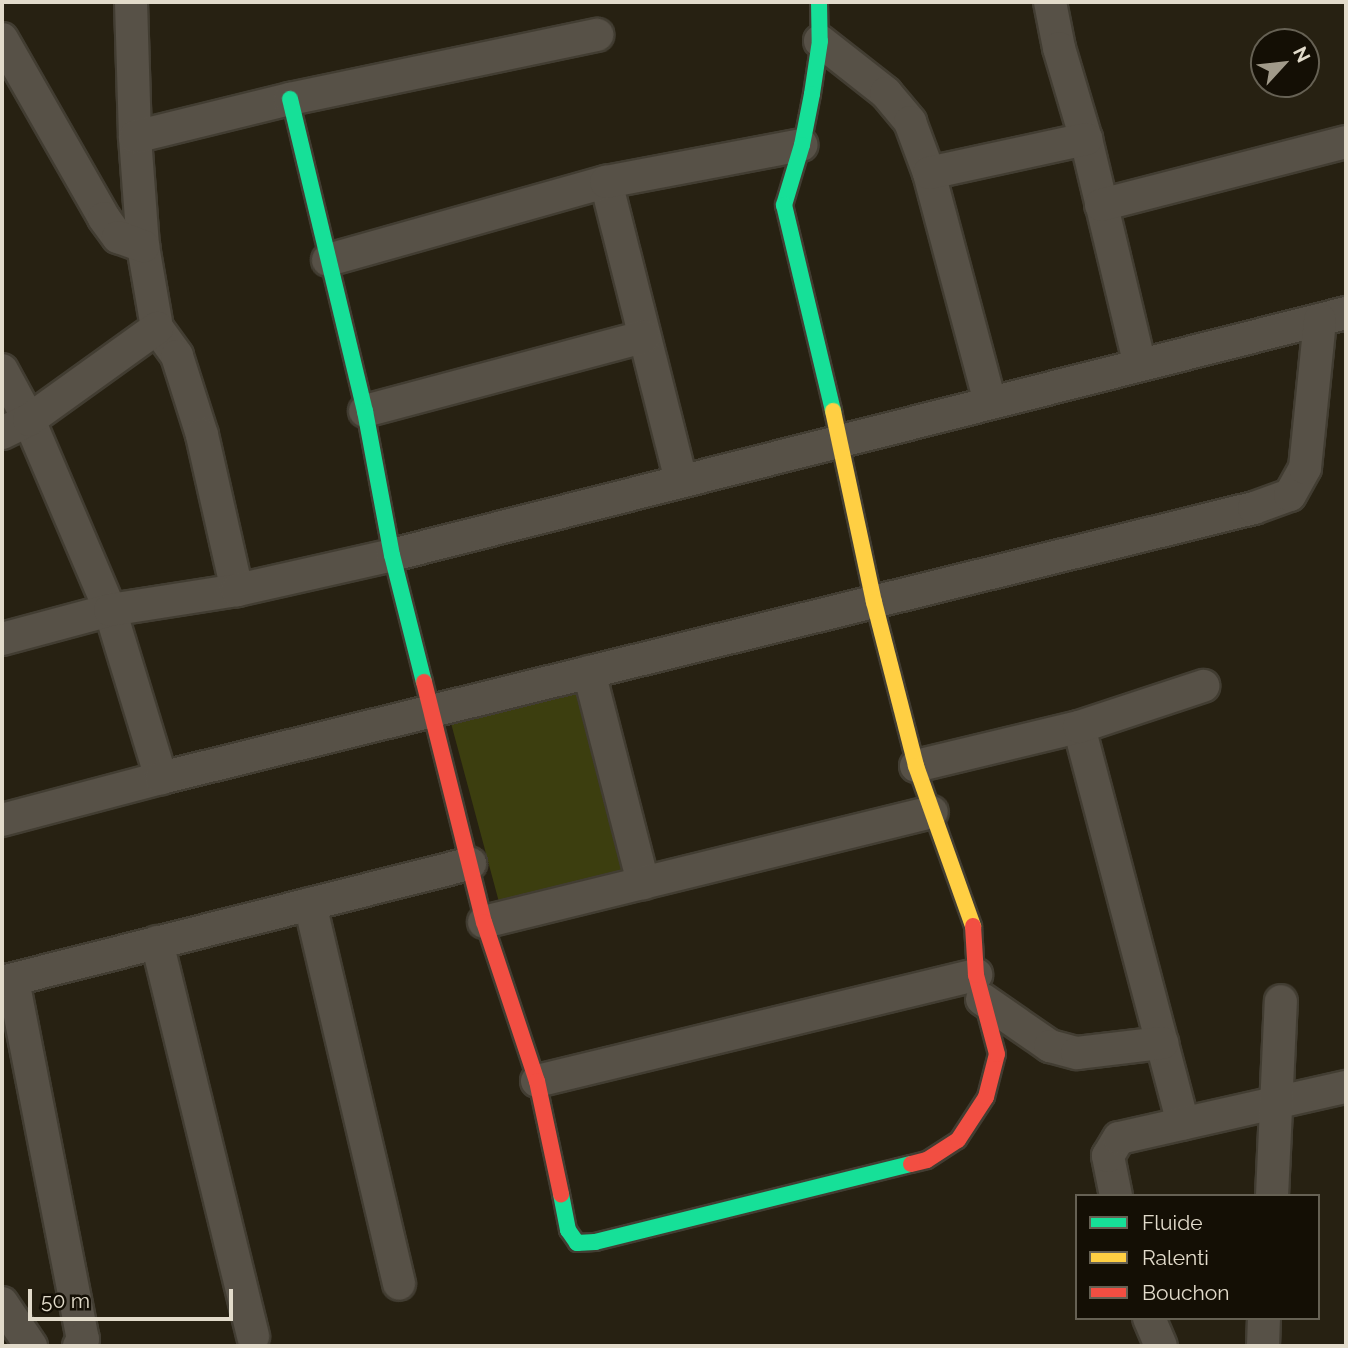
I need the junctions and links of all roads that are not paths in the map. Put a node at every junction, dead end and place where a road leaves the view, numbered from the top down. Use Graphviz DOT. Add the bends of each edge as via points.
graph roads {
  1 [pos="131,2"];
  2 [pos="819,2"];
  3 [pos="1050,2"];
  4 [pos="597,35"];
  5 [pos="2,39"];
  6 [pos="820,41"];
  7 [pos="290,99"];
  8 [pos="135,136"];
  9 [pos="1086,139"];
  10 [pos="1346,142"];
  11 [pos="802,145"];
  12 [pos="929,173"];
  13 [pos="606,182"];
  14 [pos="1101,205"];
  15 [pos="143,246"];
  16 [pos="328,260"];
  17 [pos="1333,316"];
  18 [pos="157,328"];
  19 [pos="644,337"];
  20 [pos="1140,365"];
  21 [pos="2,370"];
  22 [pos="990,402"];
  23 [pos="365,411"];
  24 [pos="15,427"];
  25 [pos="841,443"];
  26 [pos="681,481"];
  27 [pos="392,555"];
  28 [pos="237,590"];
  29 [pos="874,602"];
  30 [pos="110,610"];
  31 [pos="2,639"];
  32 [pos="589,672"];
  33 [pos="1203,686"];
  34 [pos="432,711"];
  35 [pos="1079,727"];
  36 [pos="916,766"];
  37 [pos="161,778"];
  38 [pos="932,812"];
  39 [pos="2,820"];
  40 [pos="470,864"];
  41 [pos="643,883"];
  42 [pos="310,904"];
  43 [pos="484,922"];
  44 [pos="157,942"];
  45 [pos="7,981"];
  46 [pos="979,987"];
  47 [pos="1281,1001"];
  48 [pos="1162,1043"];
  49 [pos="537,1080"];
  50 [pos="1346,1087"];
  51 [pos="1277,1105"];
  52 [pos="1183,1124"];
  53 [pos="1116,1194"];
  54 [pos="1272,1194"];
  55 [pos="399,1284"];
  56 [pos="2,1303"];
  57 [pos="1150,1320"];
  58 [pos="1264,1320"];
  59 [pos="253,1336"];
  60 [pos="31,1346"];
  61 [pos="79,1346"];
  62 [pos="1161,1346"];
  63 [pos="1263,1346"];
  1 -- 8 [label="street"];
  2 -- 6 [label="street"];
  3 -- 9 [label="street"];
  4 -- 7 [label="street"];
  5 -- 15 [label="street" via="104,218 118,237"];
  6 -- 11 [label="street"];
  6 -- 12 [label="street" via="886,93 910,122"];
  7 -- 8 [label="street"];
  7 -- 16 [label="street"];
  8 -- 15 [label="street"];
  9 -- 12 [label="street"];
  9 -- 14 [label="street"];
  10 -- 14 [label="street"];
  11 -- 13 [label="street"];
  11 -- 25 [label="street" via="784,205"];
  12 -- 22 [label="street"];
  13 -- 16 [label="street"];
  13 -- 19 [label="street"];
  14 -- 20 [label="street"];
  15 -- 18 [label="street"];
  16 -- 23 [label="street"];
  17 -- 20 [label="street"];
  17 -- 29 [label="street" via="1305,468 1290,495 1254,508"];
  18 -- 24 [label="street"];
  18 -- 28 [label="street" via="177,356 202,435"];
  19 -- 23 [label="street"];
  19 -- 26 [label="street"];
  20 -- 22 [label="street"];
  21 -- 24 [label="street"];
  22 -- 25 [label="street"];
  23 -- 27 [label="street"];
  24 -- 30 [label="street"];
  25 -- 26 [label="street"];
  25 -- 29 [label="street"];
  26 -- 27 [label="street"];
  27 -- 28 [label="street"];
  27 -- 34 [label="street"];
  28 -- 30 [label="street"];
  29 -- 32 [label="street"];
  29 -- 36 [label="street"];
  30 -- 31 [label="street"];
  30 -- 37 [label="street"];
  32 -- 34 [label="street"];
  32 -- 41 [label="street"];
  33 -- 35 [label="street"];
  34 -- 37 [label="street"];
  34 -- 40 [label="street"];
  35 -- 36 [label="street"];
  35 -- 48 [label="street"];
  36 -- 38 [label="street"];
  37 -- 39 [label="street"];
  38 -- 41 [label="street"];
  38 -- 46 [label="street" via="972,926"];
  40 -- 42 [label="street"];
  40 -- 43 [label="street"];
  41 -- 43 [label="street"];
  42 -- 44 [label="street"];
  42 -- 55 [label="street"];
  43 -- 49 [label="street"];
  44 -- 45 [label="street"];
  44 -- 59 [label="street"];
  45 -- 61 [label="street" via="83,1339"];
  46 -- 48 [label="street" via="1050,1046 1077,1053"];
  46 -- 49 [label="street"];
  46 -- 49 [label="street" via="997,1054 986,1097 958,1140 927,1160 595,1242 578,1243 568,1230"];
  47 -- 51 [label="street"];
  48 -- 52 [label="street"];
  50 -- 51 [label="street"];
  51 -- 52 [label="street"];
  51 -- 54 [label="street"];
  52 -- 53 [label="street" via="1119,1138 1108,1156"];
  56 -- 60 [label="street"];
  57 -- 62 [label="street"];
  58 -- 63 [label="street"];
}
